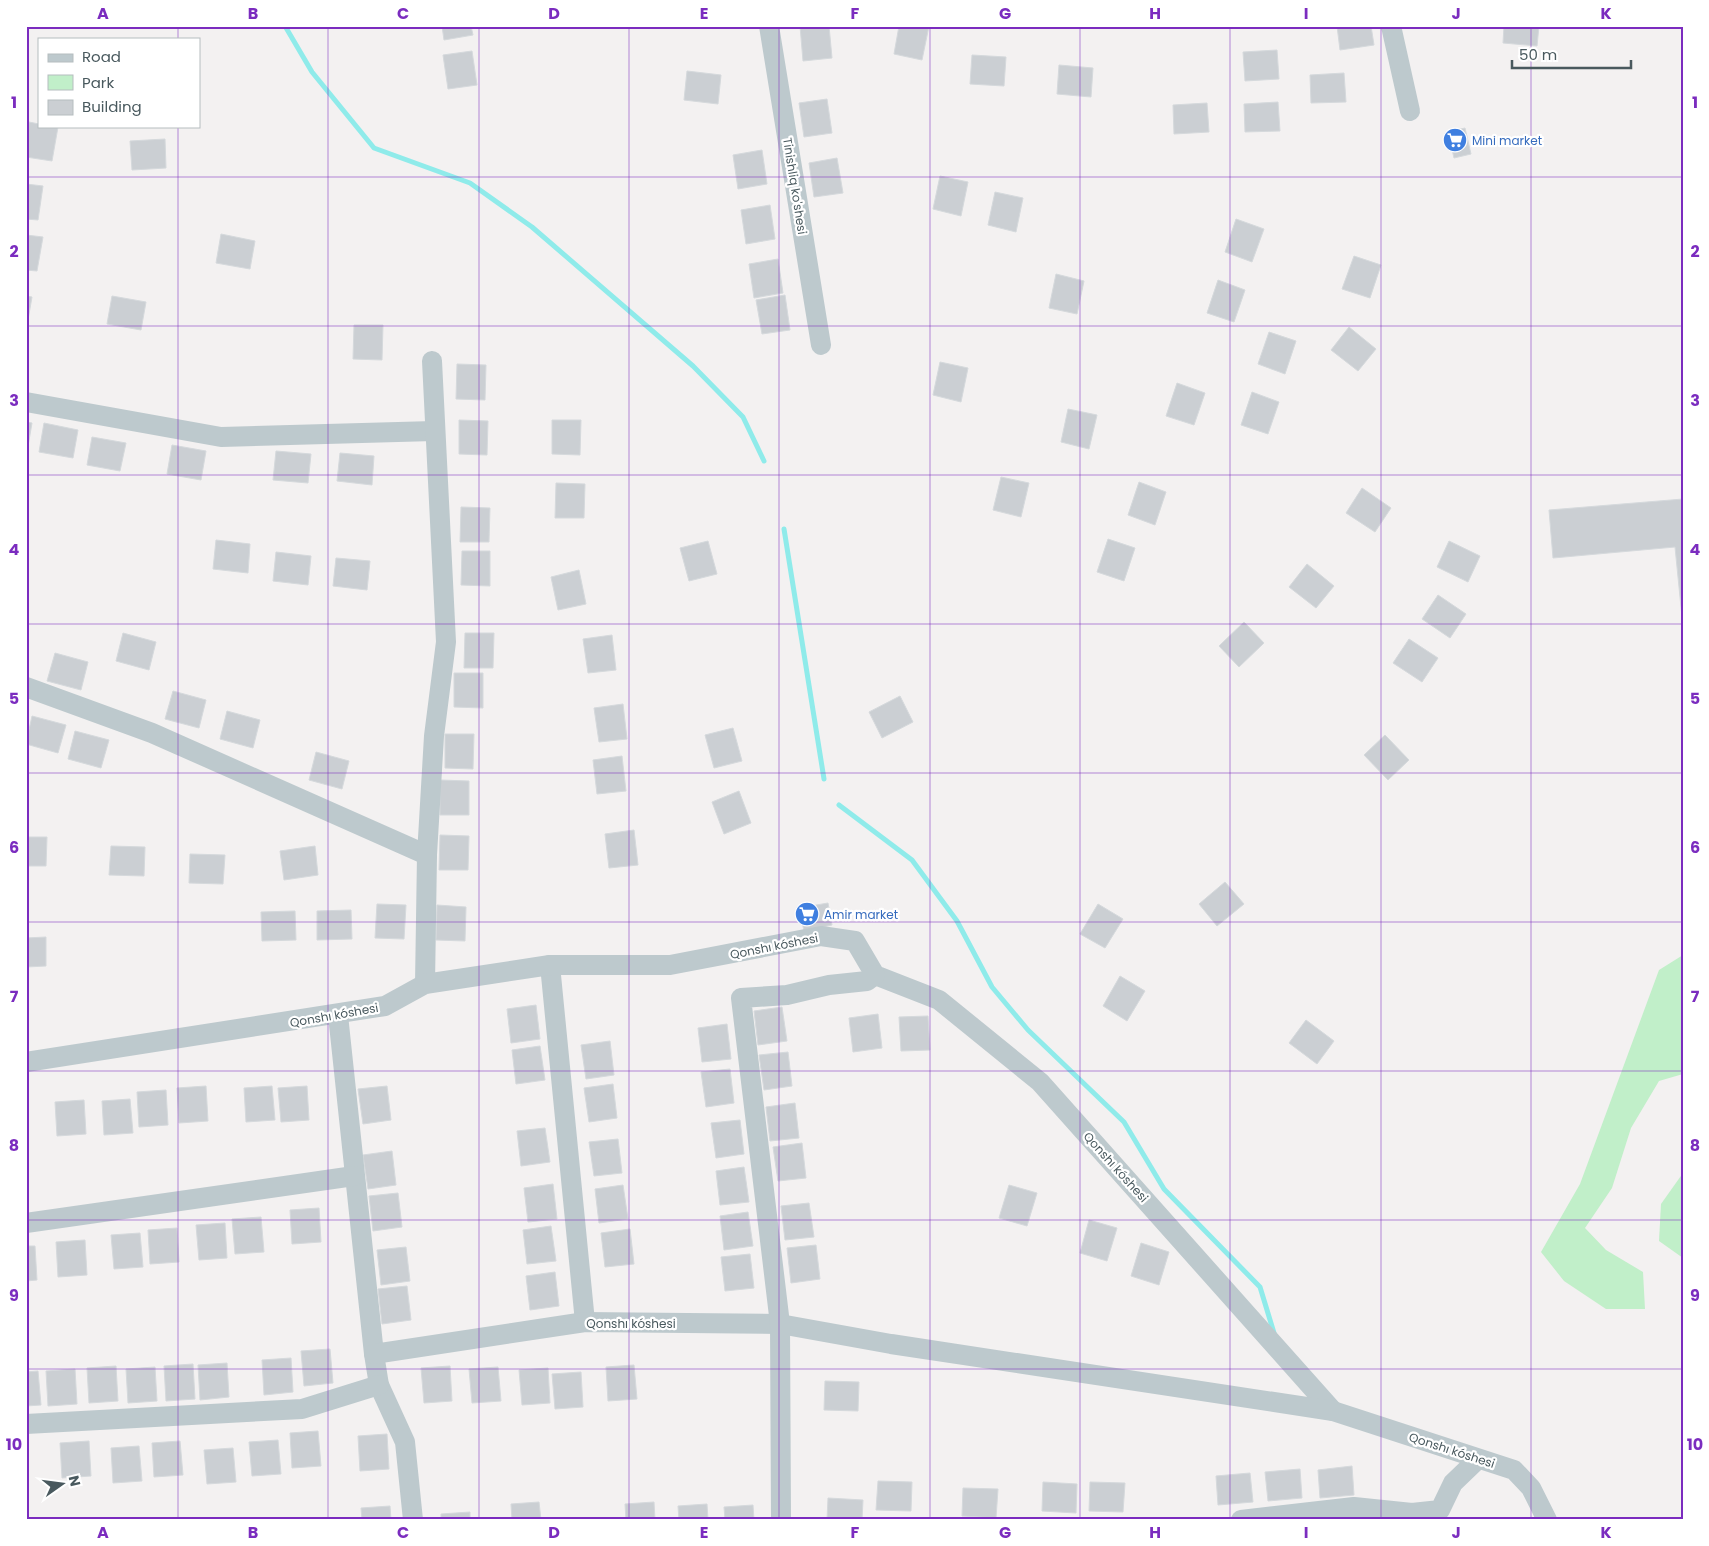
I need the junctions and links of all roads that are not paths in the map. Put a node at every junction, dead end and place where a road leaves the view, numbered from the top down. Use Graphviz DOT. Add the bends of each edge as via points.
graph roads {
  1 [pos="769,26"];
  2 [pos="1391,26"];
  3 [pos="1410,111"];
  4 [pos="821,345"];
  5 [pos="432,361"];
  6 [pos="26,402"];
  7 [pos="434,431"];
  8 [pos="26,686"];
  9 [pos="427,855"];
  10 [pos="550,965"];
  11 [pos="875,975"];
  12 [pos="426,984"];
  13 [pos="338,1015"];
  14 [pos="26,1062"];
  15 [pos="354,1176"];
  16 [pos="26,1223"];
  17 [pos="585,1322"];
  18 [pos="780,1324"];
  19 [pos="374,1354"];
  20 [pos="379,1385"];
  21 [pos="1333,1411"];
  22 [pos="26,1424"];
  23 [pos="1478,1459"];
  24 [pos="413,1520"];
  25 [pos="780,1520"];
  26 [pos="1241,1520"];
  27 [pos="1547,1520"];
  1 -- 4 [label="street, Tinishliq ko'shesi"];
  2 -- 3 [label="street"];
  5 -- 7 [label="street"];
  6 -- 7 [label="street" via="221,436"];
  7 -- 9 [label="street" via="446,642 434,736"];
  8 -- 9 [label="street" via="152,733"];
  9 -- 12 [label="street"];
  10 -- 11 [label="street, Qonshı kóshesi" via="670,965 821,936 855,941"];
  10 -- 12 [label="street, Qonshı kóshesi"];
  10 -- 17 [label="street"];
  11 -- 18 [label="street" via="867,981 829,985 787,995 741,998"];
  11 -- 21 [label="street, Qonshı kóshesi" via="939,1000 1040,1082"];
  12 -- 13 [label="street, Qonshı kóshesi" via="385,1006"];
  13 -- 14 [label="street, Qonshı kóshesi"];
  13 -- 15 [label="street"];
  15 -- 16 [label="street"];
  15 -- 19 [label="street"];
  17 -- 18 [label="street, Qonshı kóshesi"];
  17 -- 19 [label="street, Qonshı kóshesi"];
  18 -- 21 [label="street, Qonshı kóshesi" via="891,1344"];
  18 -- 25 [label="street"];
  19 -- 20 [label="street"];
  20 -- 22 [label="street" via="302,1410"];
  20 -- 24 [label="street" via="405,1442"];
  21 -- 23 [label="street, Qonshı kóshesi"];
  23 -- 26 [label="street" via="1453,1482 1440,1510 1412,1513 1354,1507"];
  23 -- 27 [label="street, Qonshı kóshesi" via="1514,1470 1532,1488"];
}
